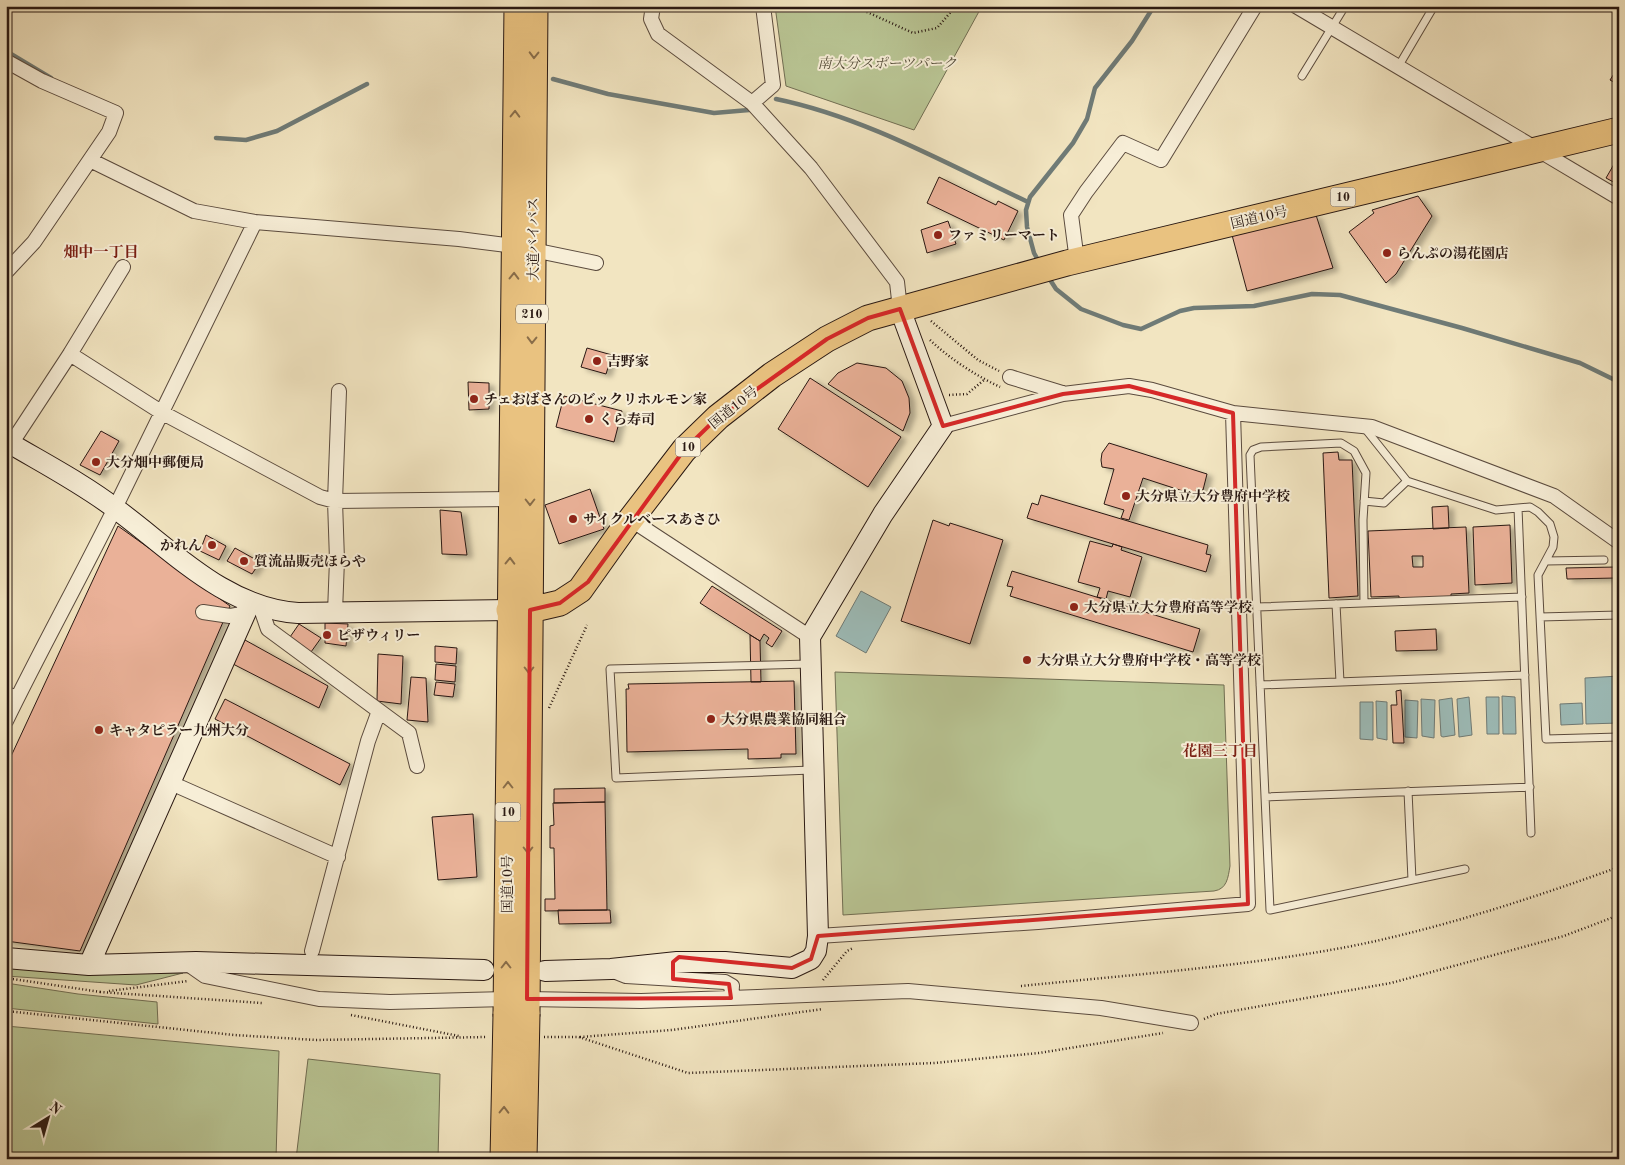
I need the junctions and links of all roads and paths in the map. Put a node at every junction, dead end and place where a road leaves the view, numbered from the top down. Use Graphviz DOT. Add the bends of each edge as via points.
graph roads {
  1 [pos="517,6"];
  2 [pos="535,6"];
  3 [pos="653,6"];
  4 [pos="763,6"];
  5 [pos="854,6"];
  6 [pos="956,6"];
  7 [pos="1255,6"];
  8 [pos="1296,6"];
  9 [pos="1345,6"];
  10 [pos="1434,6"];
  11 [pos="1332,28"];
  12 [pos="6,61"];
  13 [pos="1398,67"];
  14 [pos="1302,76"];
  15 [pos="752,103"];
  16 [pos="1619,130"];
  17 [pos="1538,150"];
  18 [pos="90,160"];
  19 [pos="1619,198"];
  20 [pos="255,222"];
  21 [pos="523,248"];
  22 [pos="1072,262"];
  23 [pos="596,263"];
  24 [pos="123,267"];
  25 [pos="6,272"];
  26 [pos="900,309"];
  27 [pos="928,318"];
  28 [pos="927,337"];
  29 [pos="70,354"];
  30 [pos="984,380"];
  31 [pos="1006,382"];
  32 [pos="339,391"];
  33 [pos="1063,394"];
  34 [pos="946,395"];
  35 [pos="160,412"];
  36 [pos="1233,413"];
  37 [pos="943,426"];
  38 [pos="1362,426"];
  39 [pos="8,445"];
  40 [pos="1407,481"];
  41 [pos="511,498"];
  42 [pos="335,501"];
  43 [pos="1364,501"];
  44 [pos="115,508"];
  45 [pos="1518,508"];
  46 [pos="639,524"];
  47 [pos="1619,542"];
  48 [pos="1604,560"];
  49 [pos="1546,561"];
  50 [pos="1522,597"];
  51 [pos="1364,603"];
  52 [pos="1336,604"];
  53 [pos="252,607"];
  54 [pos="1257,607"];
  55 [pos="203,612"];
  56 [pos="335,612"];
  57 [pos="523,614"];
  58 [pos="1619,615"];
  59 [pos="1540,617"];
  60 [pos="587,625"];
  61 [pos="810,637"];
  62 [pos="811,664"];
  63 [pos="1525,675"];
  64 [pos="1340,682"];
  65 [pos="1260,685"];
  66 [pos="13,692"];
  67 [pos="379,711"];
  68 [pos="547,713"];
  69 [pos="6,720"];
  70 [pos="1619,737"];
  71 [pos="417,766"];
  72 [pos="814,770"];
  73 [pos="170,783"];
  74 [pos="1530,787"];
  75 [pos="1408,791"];
  76 [pos="1265,797"];
  77 [pos="1532,833"];
  78 [pos="338,857"];
  79 [pos="1619,867"];
  80 [pos="1466,869"];
  81 [pos="1412,880"];
  82 [pos="818,936"];
  83 [pos="855,947"];
  84 [pos="312,951"];
  85 [pos="6,958"];
  86 [pos="185,962"];
  87 [pos="89,966"];
  88 [pos="611,969"];
  89 [pos="484,970"];
  90 [pos="545,971"];
  91 [pos="205,976"];
  92 [pos="6,978"];
  93 [pos="815,981"];
  94 [pos="1017,986"];
  95 [pos="100,992"];
  96 [pos="830,995"];
  97 [pos="731,998"];
  98 [pos="271,1003"];
  99 [pos="516,1007"];
  100 [pos="6,1011"];
  101 [pos="349,1015"];
  102 [pos="1191,1023"];
  103 [pos="493,1037"];
  104 [pos="541,1037"];
  105 [pos="579,1037"];
  106 [pos="465,1038"];
  107 [pos="688,1073"];
  108 [pos="503,1159"];
  109 [pos="524,1159"];
  21 -- 1 [label="highway, 大道バイパス / 210, one-way"];
  2 -- 21 [label="highway, 大道バイパス / 210, one-way"];
  3 -- 15 [label="street" via="651,19 658,34"];
  4 -- 15 [label="street" via="773,85"];
  5 -- 6 [label="path" via="913,33 937,28"];
  7 -- 22 [label="street" via="1161,160 1123,143 1086,192 1071,215"];
  8 -- 11 [label="street"];
  9 -- 11 [label="lane"];
  10 -- 13 [label="lane"];
  11 -- 13 [label="street"];
  11 -- 14 [label="lane"];
  12 -- 18 [label="street" via="50,85 116,113 109,132"];
  13 -- 17 [label="street"];
  15 -- 26 [label="street" via="811,168 897,282"];
  16 -- 17 [label="highway, 国道10号 / 10"];
  17 -- 19 [label="street"];
  17 -- 22 [label="highway, 国道10号 / 10"];
  18 -- 20 [label="street" via="194,211"];
  18 -- 25 [label="street" via="34,242"];
  20 -- 21 [label="street" via="459,239"];
  20 -- 35 [label="street"];
  21 -- 23 [label="street"];
  41 -- 21 [label="highway, 大道バイパス / 210, one-way"];
  21 -- 57 [label="highway, 大道バイパス / 210, one-way"];
  22 -- 26 [label="highway, 国道10号 / 10"];
  24 -- 29 [label="street"];
  26 -- 37 [label="street"];
  26 -- 46 [label="highway, 国道10号 / 10" via="827,352 728,428 694,460"];
  26 -- 57 [label="highway, 国道10号 / 10" via="868,318 827,339 772,375 718,418 684,450 580,590 560,603"];
  27 -- 31 [label="path"];
  28 -- 30 [label="path"];
  29 -- 35 [label="street"];
  29 -- 39 [label="street"];
  30 -- 31 [label="path"];
  30 -- 34 [label="path" via="962,396"];
  31 -- 33 [label="street"];
  32 -- 42 [label="street"];
  33 -- 36 [label="street" via="1129,386"];
  33 -- 37 [label="street"];
  35 -- 42 [label="street" via="320,497"];
  35 -- 44 [label="street"];
  36 -- 38 [label="street"];
  36 -- 82 [label="street" via="1248,904"];
  37 -- 61 [label="street" via="883,514"];
  38 -- 40 [label="lane"];
  38 -- 47 [label="street" via="1554,496"];
  39 -- 44 [label="street"];
  40 -- 43 [label="lane" via="1384,503"];
  40 -- 45 [label="lane" via="1496,510"];
  41 -- 42 [label="street"];
  57 -- 41 [label="highway, 大道バイパス / 210, one-way"];
  42 -- 56 [label="street"];
  43 -- 51 [label="lane"];
  43 -- 54 [label="lane" via="1366,473 1360,458 1345,444 1261,447 1254,450 1250,455"];
  44 -- 53 [label="street" via="214,584"];
  44 -- 66 [label="street"];
  45 -- 49 [label="lane" via="1530,507 1550,524 1553,547"];
  45 -- 50 [label="lane"];
  46 -- 57 [label="highway, 国道10号 / 10" via="597,585 582,601 566,612"];
  46 -- 61 [label="street"];
  48 -- 49 [label="lane"];
  49 -- 59 [label="lane" via="1538,575"];
  50 -- 51 [label="lane"];
  50 -- 63 [label="lane"];
  51 -- 52 [label="lane"];
  52 -- 54 [label="lane"];
  52 -- 64 [label="lane"];
  53 -- 55 [label="street" via="230,616"];
  53 -- 56 [label="street" via="285,612"];
  53 -- 67 [label="street" via="268,629"];
  53 -- 73 [label="street"];
  54 -- 65 [label="lane"];
  56 -- 57 [label="street"];
  57 -- 99 [label="highway, 国道10号 / 10"];
  58 -- 59 [label="lane"];
  59 -- 70 [label="lane" via="1546,739"];
  60 -- 68 [label="path"];
  61 -- 62 [label="street"];
  62 -- 72 [label="street"];
  62 -- 72 [label="lane" via="610,669 616,778"];
  63 -- 64 [label="lane"];
  63 -- 74 [label="lane"];
  64 -- 65 [label="lane"];
  65 -- 76 [label="lane"];
  66 -- 69 [label="street"];
  67 -- 71 [label="street" via="409,733"];
  67 -- 78 [label="street"];
  72 -- 82 [label="street"];
  73 -- 78 [label="street"];
  73 -- 87 [label="street"];
  74 -- 75 [label="lane"];
  74 -- 77 [label="lane"];
  75 -- 76 [label="lane"];
  75 -- 81 [label="lane"];
  76 -- 81 [label="lane" via="1270,910"];
  78 -- 84 [label="street"];
  79 -- 94 [label="path" via="1484,912 1348,946 1256,962"];
  80 -- 81 [label="lane"];
  82 -- 88 [label="street" via="811,959 792,968 725,962 677,962"];
  83 -- 93 [label="path" via="846,951 824,980"];
  85 -- 87 [label="street"];
  86 -- 87 [label="street"];
  86 -- 89 [label="street"];
  86 -- 91 [label="street"];
  88 -- 90 [label="street"];
  88 -- 97 [label="street" via="626,976 725,982 732,986"];
  91 -- 95 [label="path" via="185,982"];
  91 -- 99 [label="street" via="319,998"];
  92 -- 95 [label="path"];
  95 -- 98 [label="path"];
  96 -- 97 [label="street"];
  96 -- 102 [label="street" via="908,991 1101,1008"];
  96 -- 105 [label="path" via="826,1009 672,1030"];
  97 -- 99 [label="street"];
  108 -- 99 [label="highway, 国道10号 / 10, one-way, bridge"];
  99 -- 109 [label="highway, 国道10号 / 10, bridge"];
  100 -- 106 [label="path" via="158,1028 316,1040"];
  101 -- 106 [label="path"];
  103 -- 106 [label="path"];
  104 -- 105 [label="path"];
  105 -- 107 [label="path"];
}
